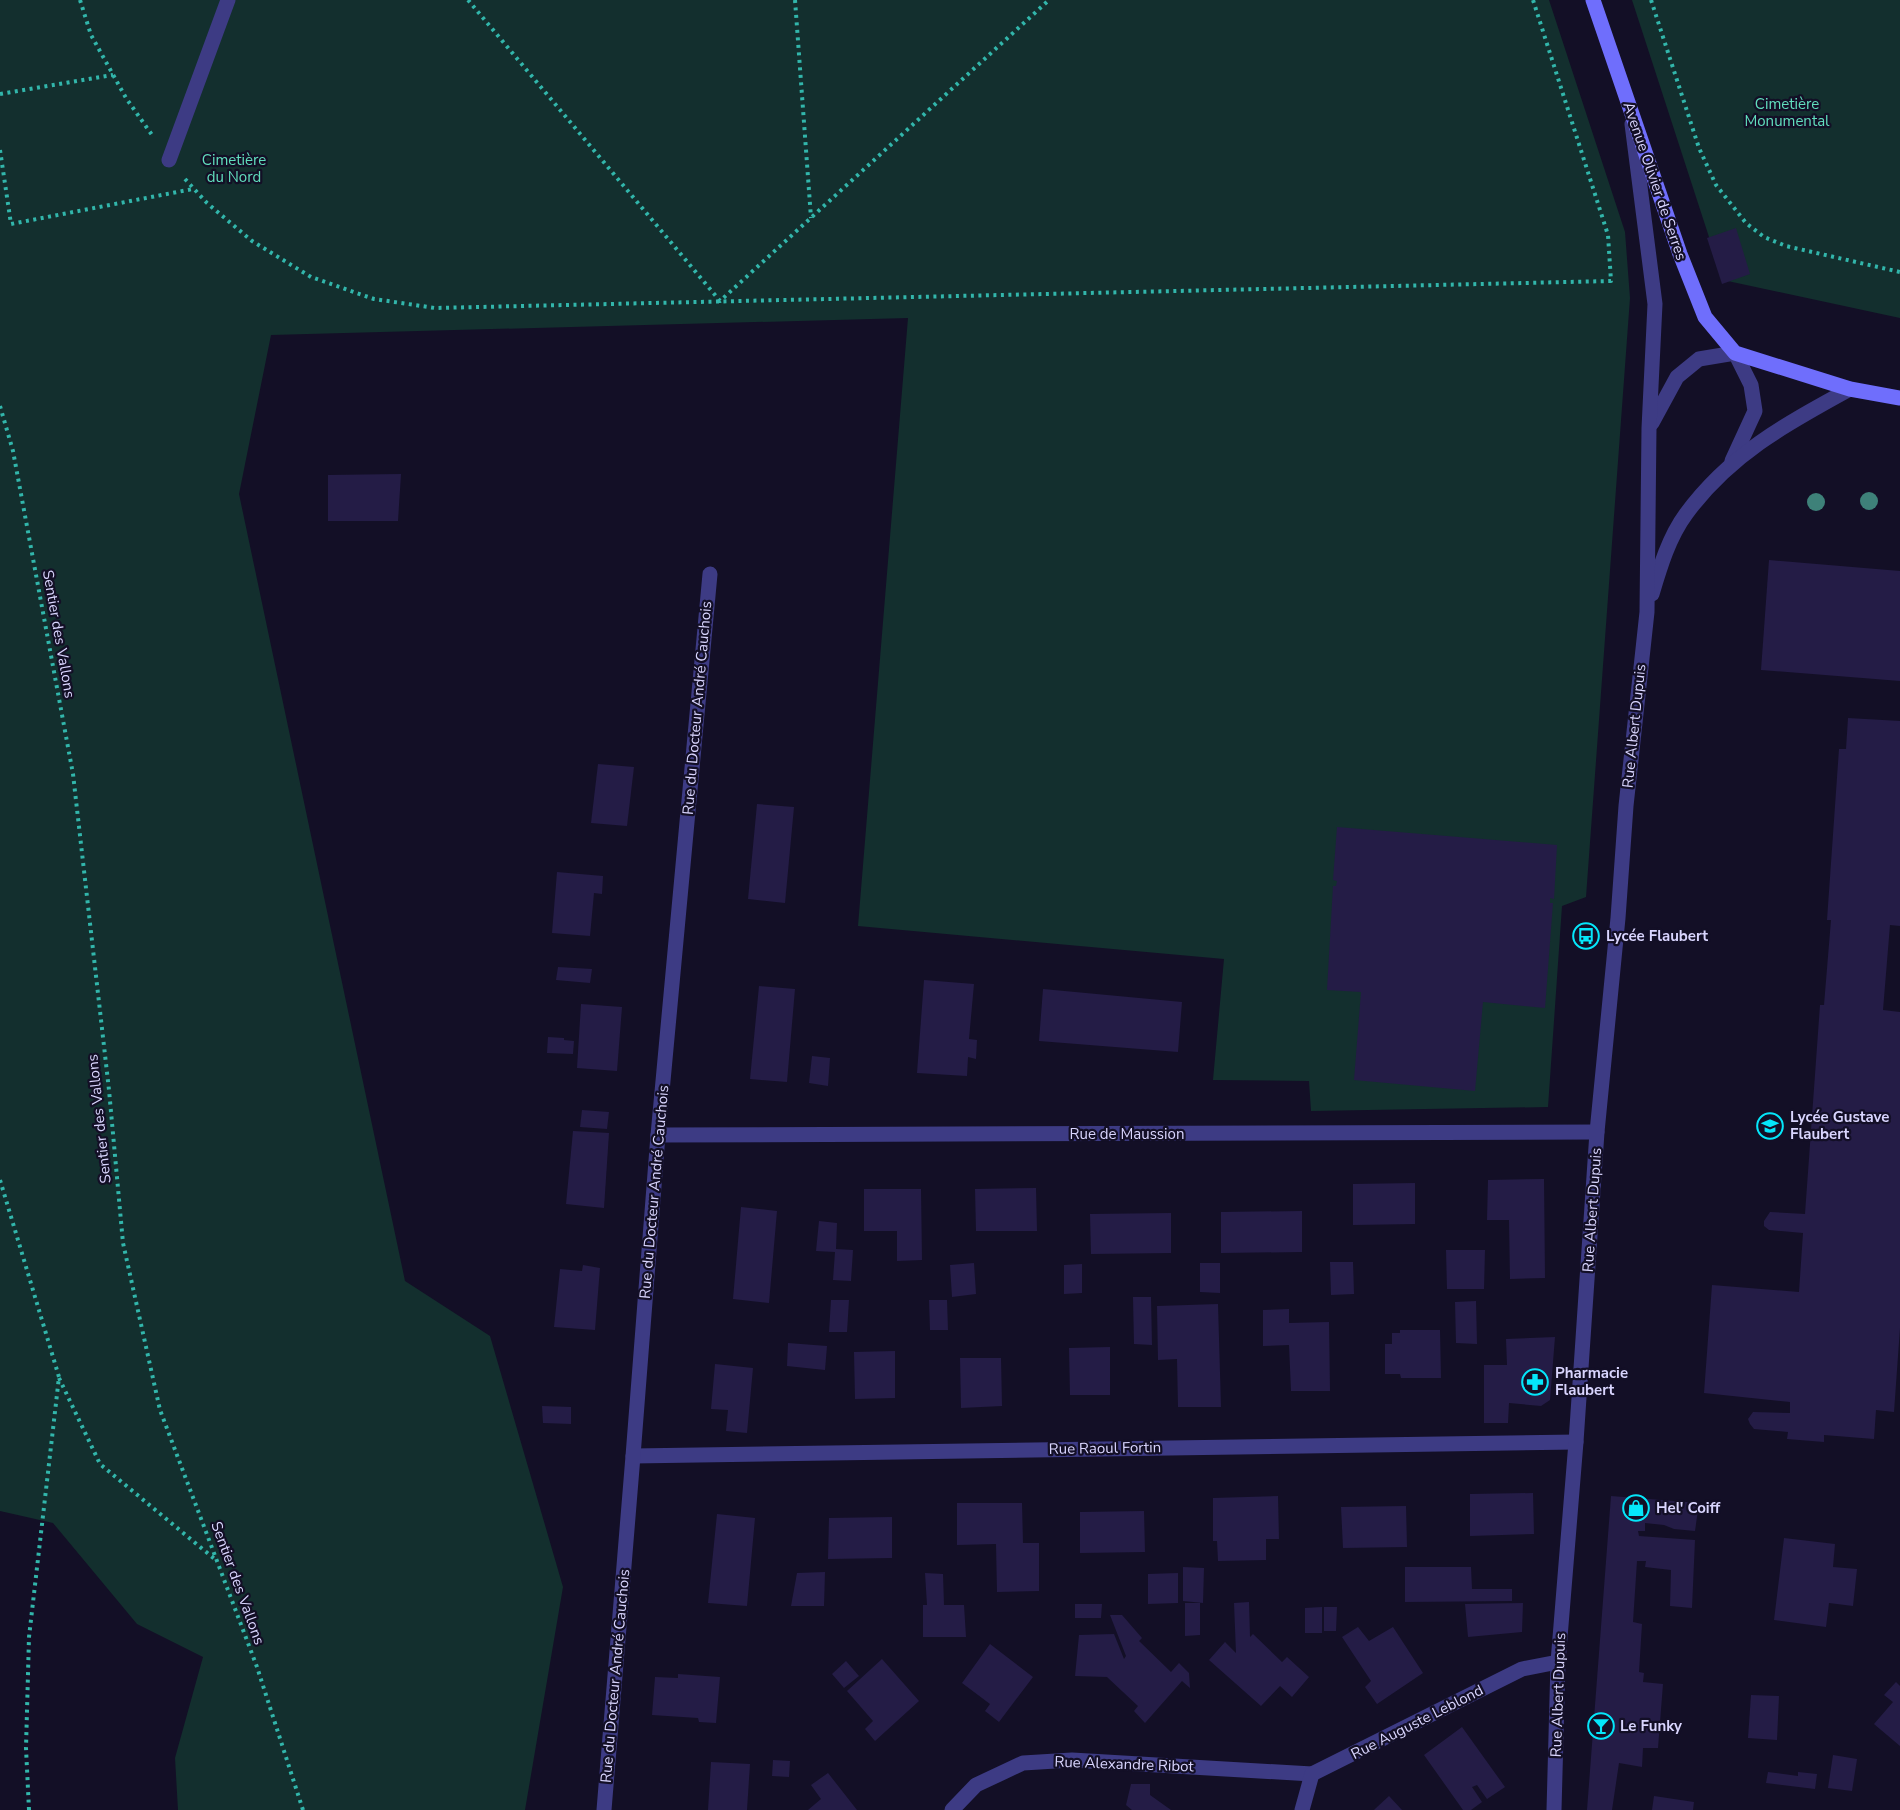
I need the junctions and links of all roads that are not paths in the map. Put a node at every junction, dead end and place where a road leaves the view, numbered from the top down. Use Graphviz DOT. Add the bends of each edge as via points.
graph roads {
  1 [pos="228,0"];
  2 [pos="1593,0"];
  3 [pos="1630,109"];
  4 [pos="169,160"];
  5 [pos="1734,353"];
  6 [pos="1850,389"];
  7 [pos="1900,398"];
  8 [pos="1649,428"];
  9 [pos="1731,463"];
  10 [pos="710,574"];
  11 [pos="1647,612"];
  12 [pos="1597,1132"];
  13 [pos="658,1135"];
  14 [pos="1576,1442"];
  15 [pos="633,1456"];
  16 [pos="1558,1662"];
  17 [pos="1312,1774"];
  18 [pos="604,1810"];
  19 [pos="952,1810"];
  20 [pos="1302,1810"];
  21 [pos="1554,1810"];
  1 -- 4 [label="street"];
  2 -- 3 [label="street, Avenue Olivier de Serres"];
  3 -- 5 [label="street, Avenue Olivier de Serres" via="1705,317"];
  3 -- 8 [label="street, Rue Albert Dupuis" via="1655,304"];
  5 -- 6 [label="street"];
  5 -- 8 [label="street" via="1699,359 1677,377"];
  5 -- 9 [label="street, Rue Albert Dupuis" via="1751,385 1755,411"];
  6 -- 7 [label="street"];
  6 -- 9 [label="street, Rue Albert Dupuis" via="1767,436"];
  8 -- 11 [label="street, Rue Albert Dupuis"];
  9 -- 11 [label="street, Rue Albert Dupuis" via="1685,515 1663,558"];
  10 -- 13 [label="street, Rue du Docteur André Cauchois"];
  11 -- 12 [label="street, Rue Albert Dupuis"];
  12 -- 13 [label="street, Rue de Maussion"];
  12 -- 14 [label="street, Rue Albert Dupuis"];
  13 -- 15 [label="street, Rue du Docteur André Cauchois"];
  14 -- 15 [label="street, Rue Raoul Fortin"];
  14 -- 16 [label="street, Rue Albert Dupuis"];
  15 -- 18 [label="street, Rue du Docteur André Cauchois"];
  16 -- 17 [label="street, Rue Auguste Leblond" via="1522,1669"];
  16 -- 21 [label="street, Rue Albert Dupuis"];
  17 -- 19 [label="street, Rue Alexandre Ribot" via="1072,1760 1023,1763 976,1785"];
  17 -- 20 [label="street"];
}
